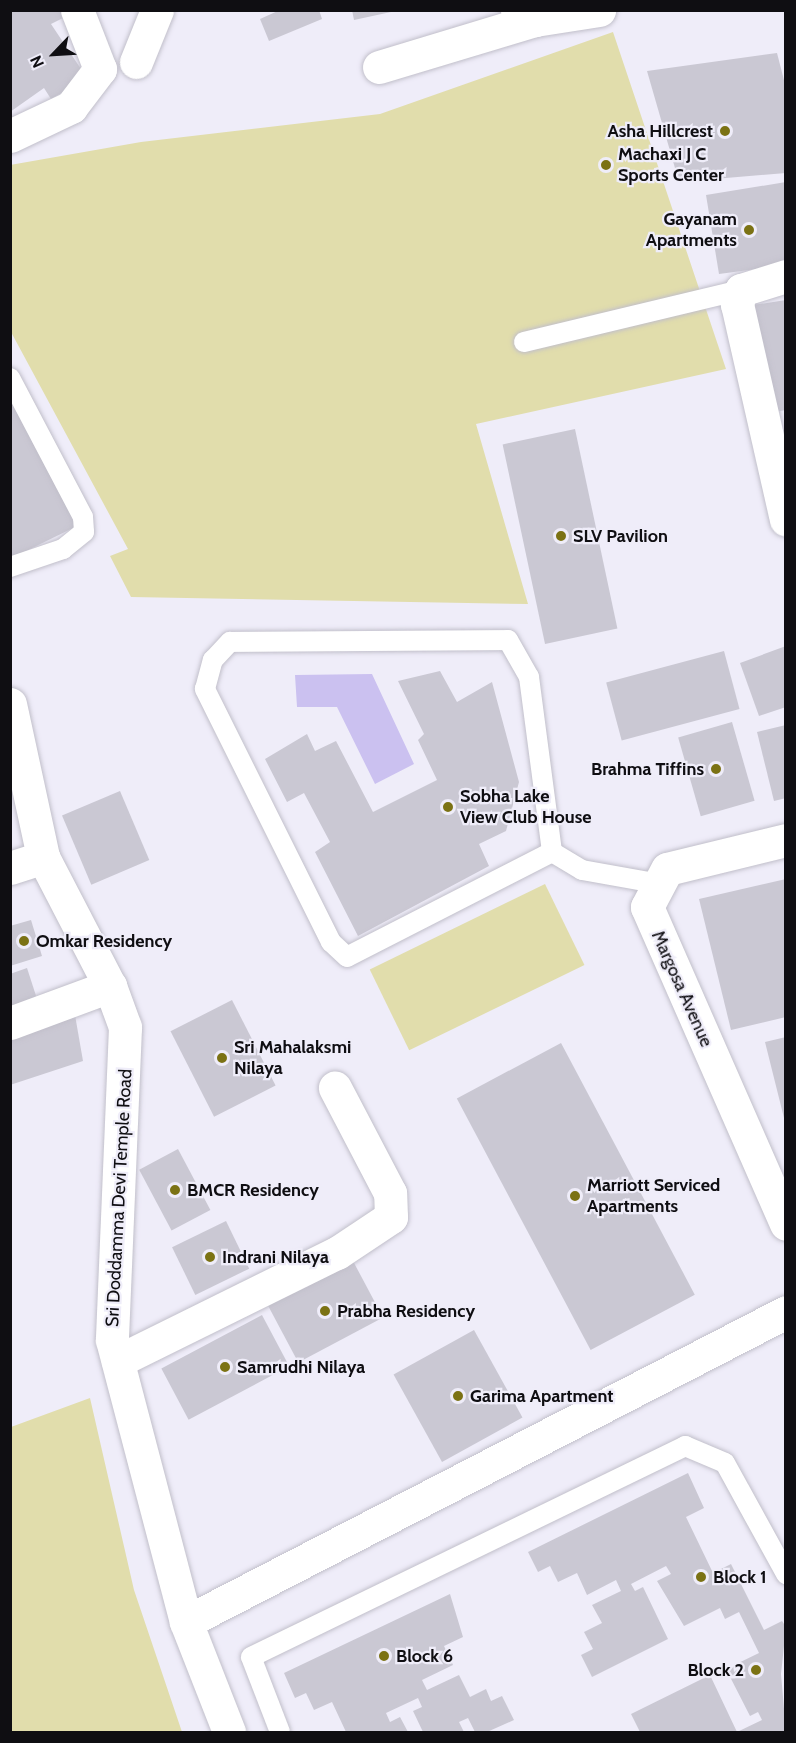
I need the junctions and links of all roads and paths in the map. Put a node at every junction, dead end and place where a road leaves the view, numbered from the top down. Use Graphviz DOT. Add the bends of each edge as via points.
graph roads {
  1 [pos="77,10"];
  2 [pos="158,10"];
  3 [pos="599,10"];
  4 [pos="526,16"];
  5 [pos="136,62"];
  6 [pos="379,67"];
  7 [pos="10,136"];
  8 [pos="786,276"];
  9 [pos="741,290"];
  10 [pos="524,342"];
  11 [pos="10,378"];
  12 [pos="786,520"];
  13 [pos="10,567"];
  14 [pos="11,707"];
  15 [pos="786,840"];
  16 [pos="552,852"];
  17 [pos="43,857"];
  18 [pos="10,868"];
  19 [pos="655,883"];
  20 [pos="110,986"];
  21 [pos="10,1023"];
  22 [pos="335,1088"];
  23 [pos="786,1224"];
  24 [pos="786,1312"];
  25 [pos="118,1361"];
  26 [pos="786,1574"];
  27 [pos="186,1622"];
  28 [pos="229,1732"];
  29 [pos="280,1732"];
  1 -- 7 [label="street" via="100,69 71,107"];
  2 -- 5 [label="street"];
  3 -- 4 [label="street"];
  4 -- 6 [label="street"];
  8 -- 9 [label="street"];
  9 -- 10 [label="lane"];
  9 -- 12 [label="street" via="737,304"];
  11 -- 13 [label="lane" via="83,518 84,532 63,549"];
  14 -- 17 [label="street, Sri Doddamma Devi Temple Road"];
  15 -- 19 [label="street" via="667,869"];
  16 -- 16 [label="lane" via="529,677 508,640 230,642 213,660 205,689 331,942 347,957"];
  16 -- 19 [label="lane" via="582,870"];
  17 -- 18 [label="street"];
  17 -- 20 [label="street, Sri Doddamma Devi Temple Road"];
  19 -- 23 [label="street, Margosa Avenue" via="646,908"];
  20 -- 21 [label="street"];
  20 -- 25 [label="street, Sri Doddamma Devi Temple Road" via="125,1027 127,1064 111,1303"];
  22 -- 25 [label="street" via="390,1193 391,1217 338,1253"];
  24 -- 27 [label="street"];
  25 -- 27 [label="street, Sri Doddamma Devi Temple Road"];
  26 -- 29 [label="lane" via="725,1464 686,1446 251,1657"];
  27 -- 28 [label="street, Sri Doddamma Devi Temple Road"];
}
